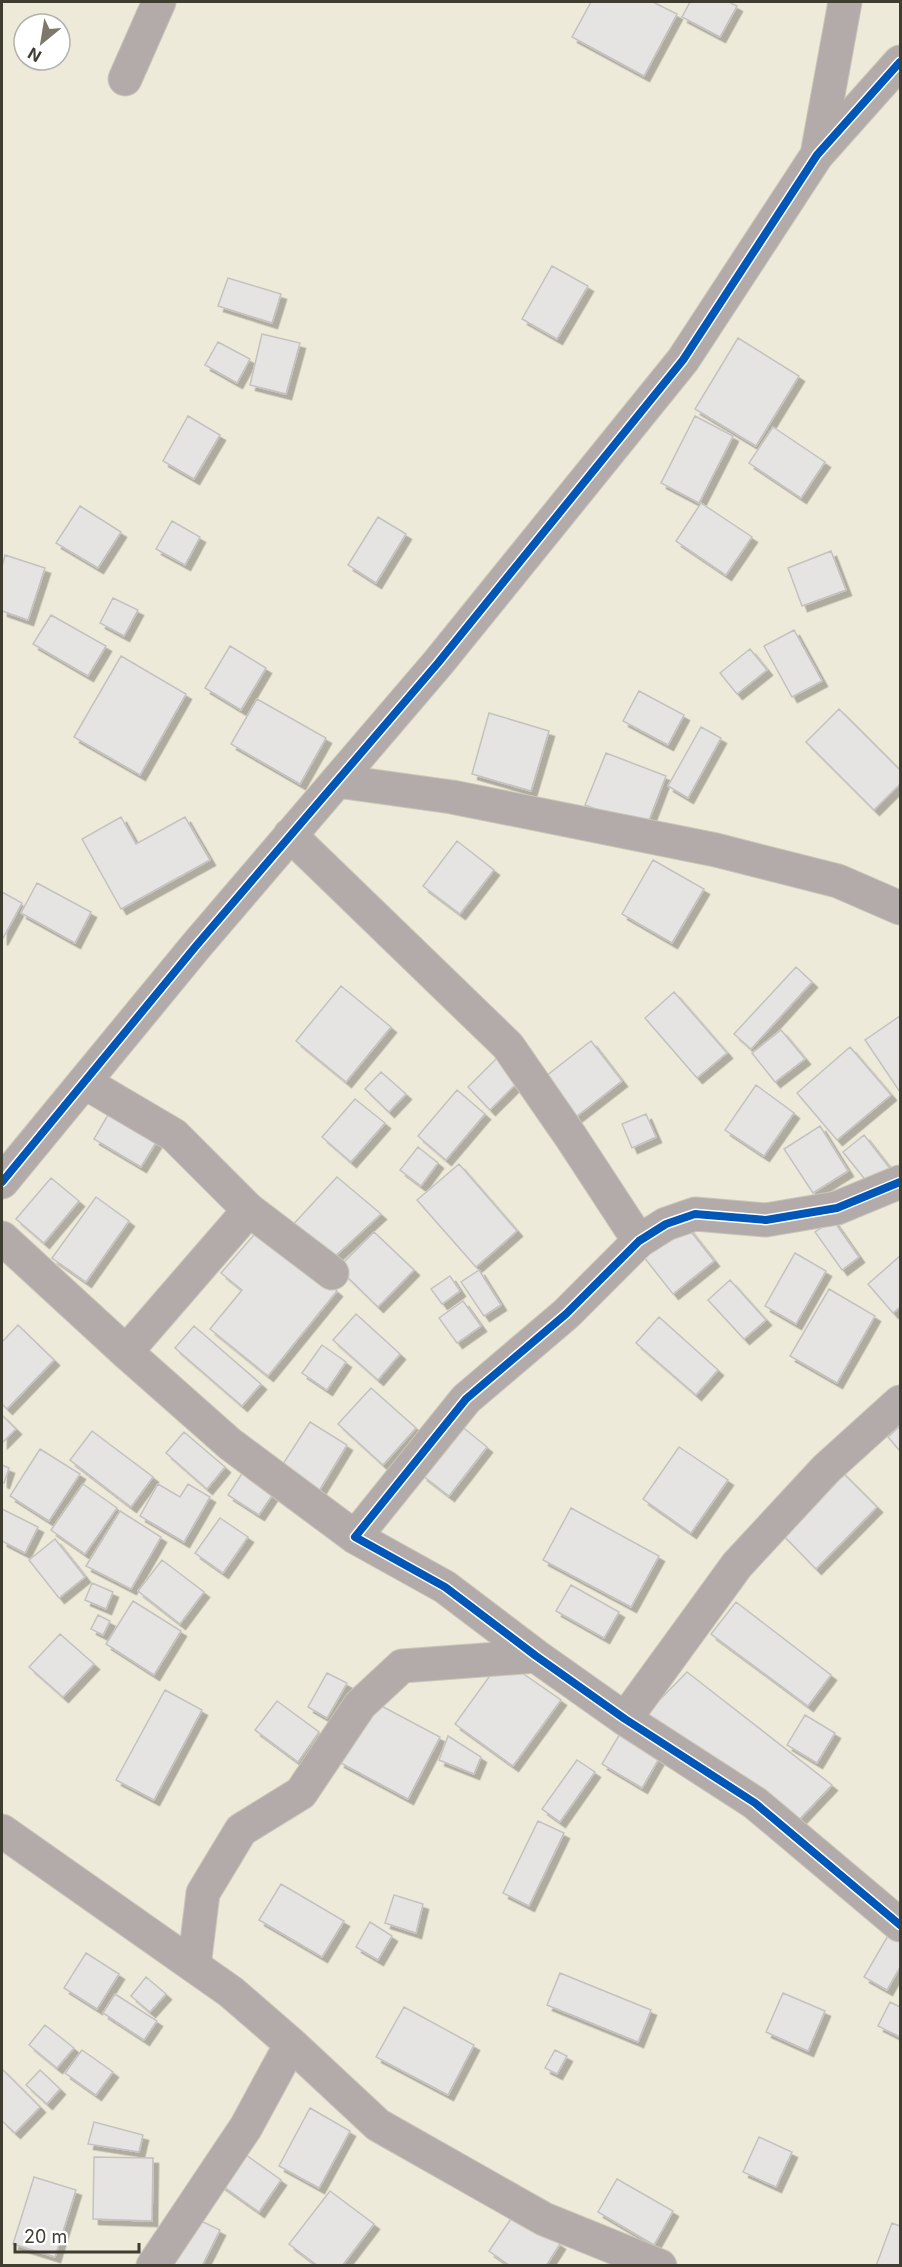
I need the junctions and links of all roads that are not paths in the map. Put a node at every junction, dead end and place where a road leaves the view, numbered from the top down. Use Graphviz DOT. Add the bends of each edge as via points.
graph roads {
  1 [pos="159,2"];
  2 [pos="846,2"];
  3 [pos="900,62"];
  4 [pos="125,79"];
  5 [pos="818,155"];
  6 [pos="337,781"];
  7 [pos="290,835"];
  8 [pos="900,908"];
  9 [pos="84,1082"];
  10 [pos="2,1182"];
  11 [pos="900,1182"];
  12 [pos="249,1209"];
  13 [pos="2,1238"];
  14 [pos="639,1241"];
  15 [pos="332,1273"];
  16 [pos="126,1352"];
  17 [pos="900,1402"];
  18 [pos="355,1538"];
  19 [pos="536,1656"];
  20 [pos="625,1719"];
  21 [pos="2,1831"];
  22 [pos="900,1925"];
  23 [pos="194,1966"];
  24 [pos="291,2044"];
  25 [pos="153,2265"];
  26 [pos="660,2265"];
  1 -- 4 [label="street"];
  2 -- 5 [label="street"];
  3 -- 5 [label="street"];
  5 -- 6 [label="street" via="683,360 438,663"];
  6 -- 7 [label="street"];
  6 -- 8 [label="street" via="452,798 716,850 838,881"];
  7 -- 9 [label="street"];
  7 -- 14 [label="street" via="508,1046"];
  9 -- 10 [label="street"];
  9 -- 12 [label="street" via="174,1134"];
  11 -- 14 [label="street" via="837,1208 766,1220 695,1214 666,1224"];
  12 -- 15 [label="street"];
  12 -- 16 [label="street"];
  13 -- 16 [label="street"];
  14 -- 18 [label="street" via="566,1314 466,1400"];
  16 -- 18 [label="street" via="230,1444"];
  17 -- 20 [label="street" via="826,1469 737,1565"];
  18 -- 19 [label="street" via="445,1587"];
  19 -- 20 [label="street"];
  19 -- 23 [label="street" via="402,1666 360,1705 301,1793 242,1830 203,1893"];
  20 -- 22 [label="street" via="755,1803"];
  21 -- 23 [label="street"];
  23 -- 24 [label="street"];
  24 -- 25 [label="street" via="246,2127"];
  24 -- 26 [label="street" via="378,2125 544,2219"];
}
